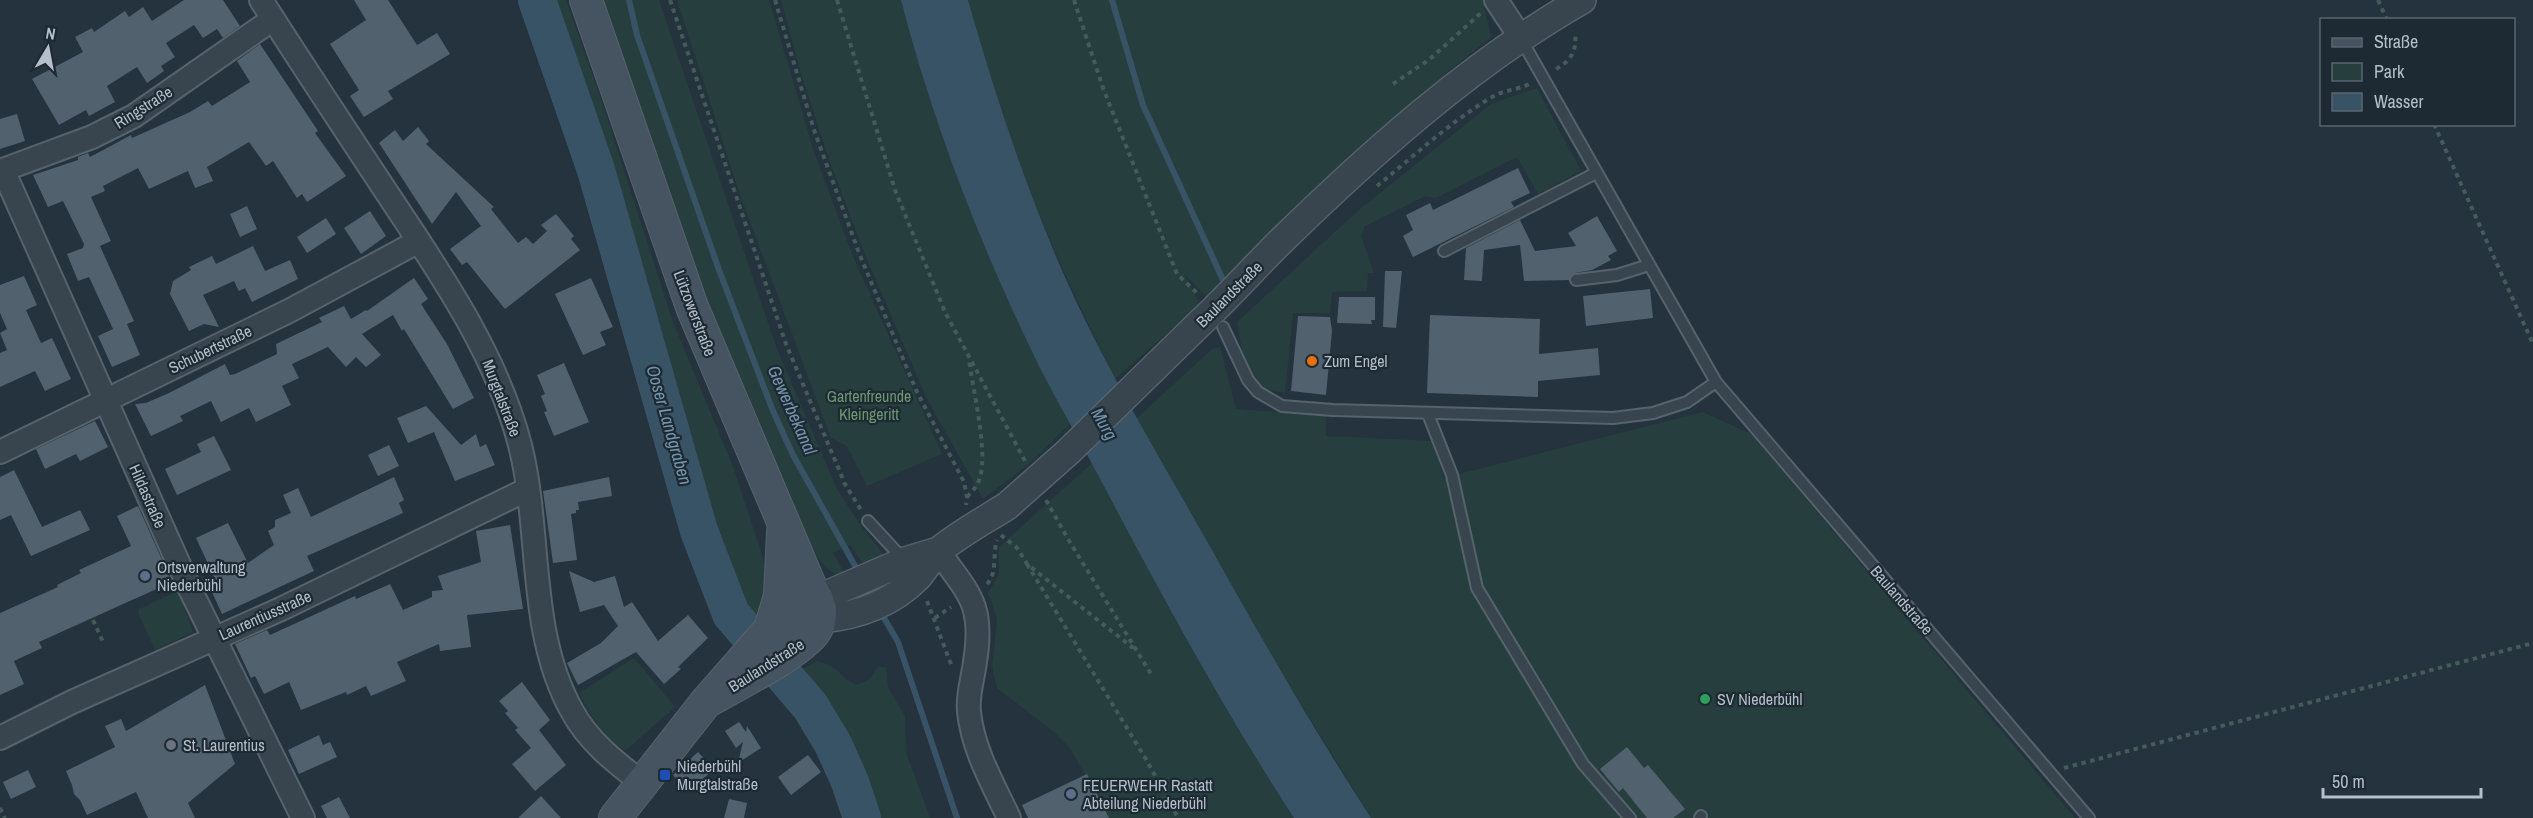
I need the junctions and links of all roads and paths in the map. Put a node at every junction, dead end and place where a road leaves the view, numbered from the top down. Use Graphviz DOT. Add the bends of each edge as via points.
graph roads {
  1 [pos="586,0"];
  2 [pos="670,0"];
  3 [pos="775,0"];
  4 [pos="837,0"];
  5 [pos="1074,0"];
  6 [pos="1496,0"];
  7 [pos="2378,0"];
  8 [pos="1573,5"];
  9 [pos="267,9"];
  10 [pos="2386,18"];
  11 [pos="1521,38"];
  12 [pos="1542,77"];
  13 [pos="1393,84"];
  14 [pos="2435,126"];
  15 [pos="2,171"];
  16 [pos="1596,173"];
  17 [pos="1376,187"];
  18 [pos="419,241"];
  19 [pos="1444,251"];
  20 [pos="1649,265"];
  21 [pos="1576,280"];
  22 [pos="1212,320"];
  23 [pos="2533,344"];
  24 [pos="969,357"];
  25 [pos="1716,382"];
  26 [pos="106,400"];
  27 [pos="1428,414"];
  28 [pos="0,452"];
  29 [pos="1029,468"];
  30 [pos="528,489"];
  31 [pos="967,497"];
  32 [pos="1046,499"];
  33 [pos="966,507"];
  34 [pos="1007,518"];
  35 [pos="783,520"];
  36 [pos="868,520"];
  37 [pos="1000,535"];
  38 [pos="938,551"];
  39 [pos="1027,564"];
  40 [pos="902,569"];
  41 [pos="969,595"];
  42 [pos="819,609"];
  43 [pos="93,620"];
  44 [pos="216,638"];
  45 [pos="103,642"];
  46 [pos="2533,643"];
  47 [pos="768,650"];
  48 [pos="1136,651"];
  49 [pos="1151,674"];
  50 [pos="0,738"];
  51 [pos="2050,772"];
  52 [pos="641,782"];
  53 [pos="0,808"];
  54 [pos="5,818"];
  55 [pos="303,818"];
  56 [pos="615,818"];
  57 [pos="1010,818"];
  58 [pos="1178,818"];
  59 [pos="1630,818"];
  60 [pos="2089,818"];
  1 -- 35 [label="main road, Lützowerstraße" via="692,307"];
  2 -- 36 [label="path" via="786,344 845,484"];
  3 -- 31 [label="path" via="814,130 859,253 916,390 964,482"];
  4 -- 24 [label="path" via="895,190 945,312"];
  5 -- 22 [label="path" via="1103,88 1177,274"];
  6 -- 11 [label="street"];
  6 -- 13 [label="path" via="1430,59"];
  7 -- 10 [label="path"];
  8 -- 11 [label="street, Baulandstraße"];
  8 -- 12 [label="path" via="1576,49 1565,64"];
  9 -- 15 [label="street, Ringstraße" via="134,116 92,137"];
  9 -- 18 [label="street, Murgtalstraße"];
  11 -- 12 [label="lane, Baulandstraße"];
  11 -- 22 [label="street, Baulandstraße" via="1393,139 1278,244"];
  12 -- 16 [label="lane, Baulandstraße"];
  12 -- 17 [label="path" via="1520,89 1494,96"];
  14 -- 23 [label="path"];
  15 -- 26 [label="street, Hildastraße"];
  16 -- 19 [label="lane"];
  16 -- 20 [label="lane, Baulandstraße"];
  18 -- 26 [label="street, Schubertstraße" via="289,311"];
  18 -- 30 [label="street, Murgtalstraße" via="480,340 506,400"];
  20 -- 21 [label="lane" via="1617,275"];
  20 -- 25 [label="lane, Baulandstraße"];
  22 -- 27 [label="lane" via="1248,380 1258,392 1282,406"];
  22 -- 34 [label="street, Baulandstraße, bridge" via="1068,452"];
  24 -- 29 [label="path"];
  24 -- 31 [label="path" via="983,451 981,477"];
  25 -- 27 [label="lane" via="1687,402 1653,413 1613,418"];
  25 -- 51 [label="lane, Baulandstraße"];
  26 -- 28 [label="street, Schubertstraße"];
  26 -- 44 [label="street, Hildastraße"];
  27 -- 59 [label="lane" via="1452,475 1477,588 1583,764"];
  30 -- 44 [label="street, Laurentiusstraße"];
  30 -- 52 [label="street, Murgtalstraße" via="543,619 552,662 572,712 605,754"];
  31 -- 33 [label="path"];
  32 -- 48 [label="path"];
  34 -- 37 [label="path"];
  34 -- 38 [label="street, Baulandstraße"];
  35 -- 42 [label="main road, Lützowerstraße"];
  35 -- 47 [label="main road" via="780,596"];
  36 -- 40 [label="lane"];
  37 -- 39 [label="path" via="1017,548"];
  37 -- 41 [label="path" via="993,550 993,577"];
  38 -- 40 [label="street, Baulandstraße"];
  38 -- 41 [label="street"];
  39 -- 48 [label="path"];
  39 -- 58 [label="path"];
  40 -- 42 [label="street, Baulandstraße" via="854,583"];
  40 -- 42 [label="street, Baulandstraße" via="893,595 866,611"];
  41 -- 57 [label="street" via="977,612 980,634 968,709 974,742"];
  42 -- 47 [label="main road, Baulandstraße" via="810,638"];
  43 -- 45 [label="path"];
  44 -- 50 [label="street, Laurentiusstraße"];
  44 -- 55 [label="street, Hildastraße"];
  46 -- 51 [label="path"];
  47 -- 52 [label="main road, Baulandstraße" via="706,702"];
  48 -- 49 [label="path"];
  51 -- 60 [label="lane, Baulandstraße"];
  52 -- 56 [label="main road"];
  53 -- 54 [label="path"];
}
